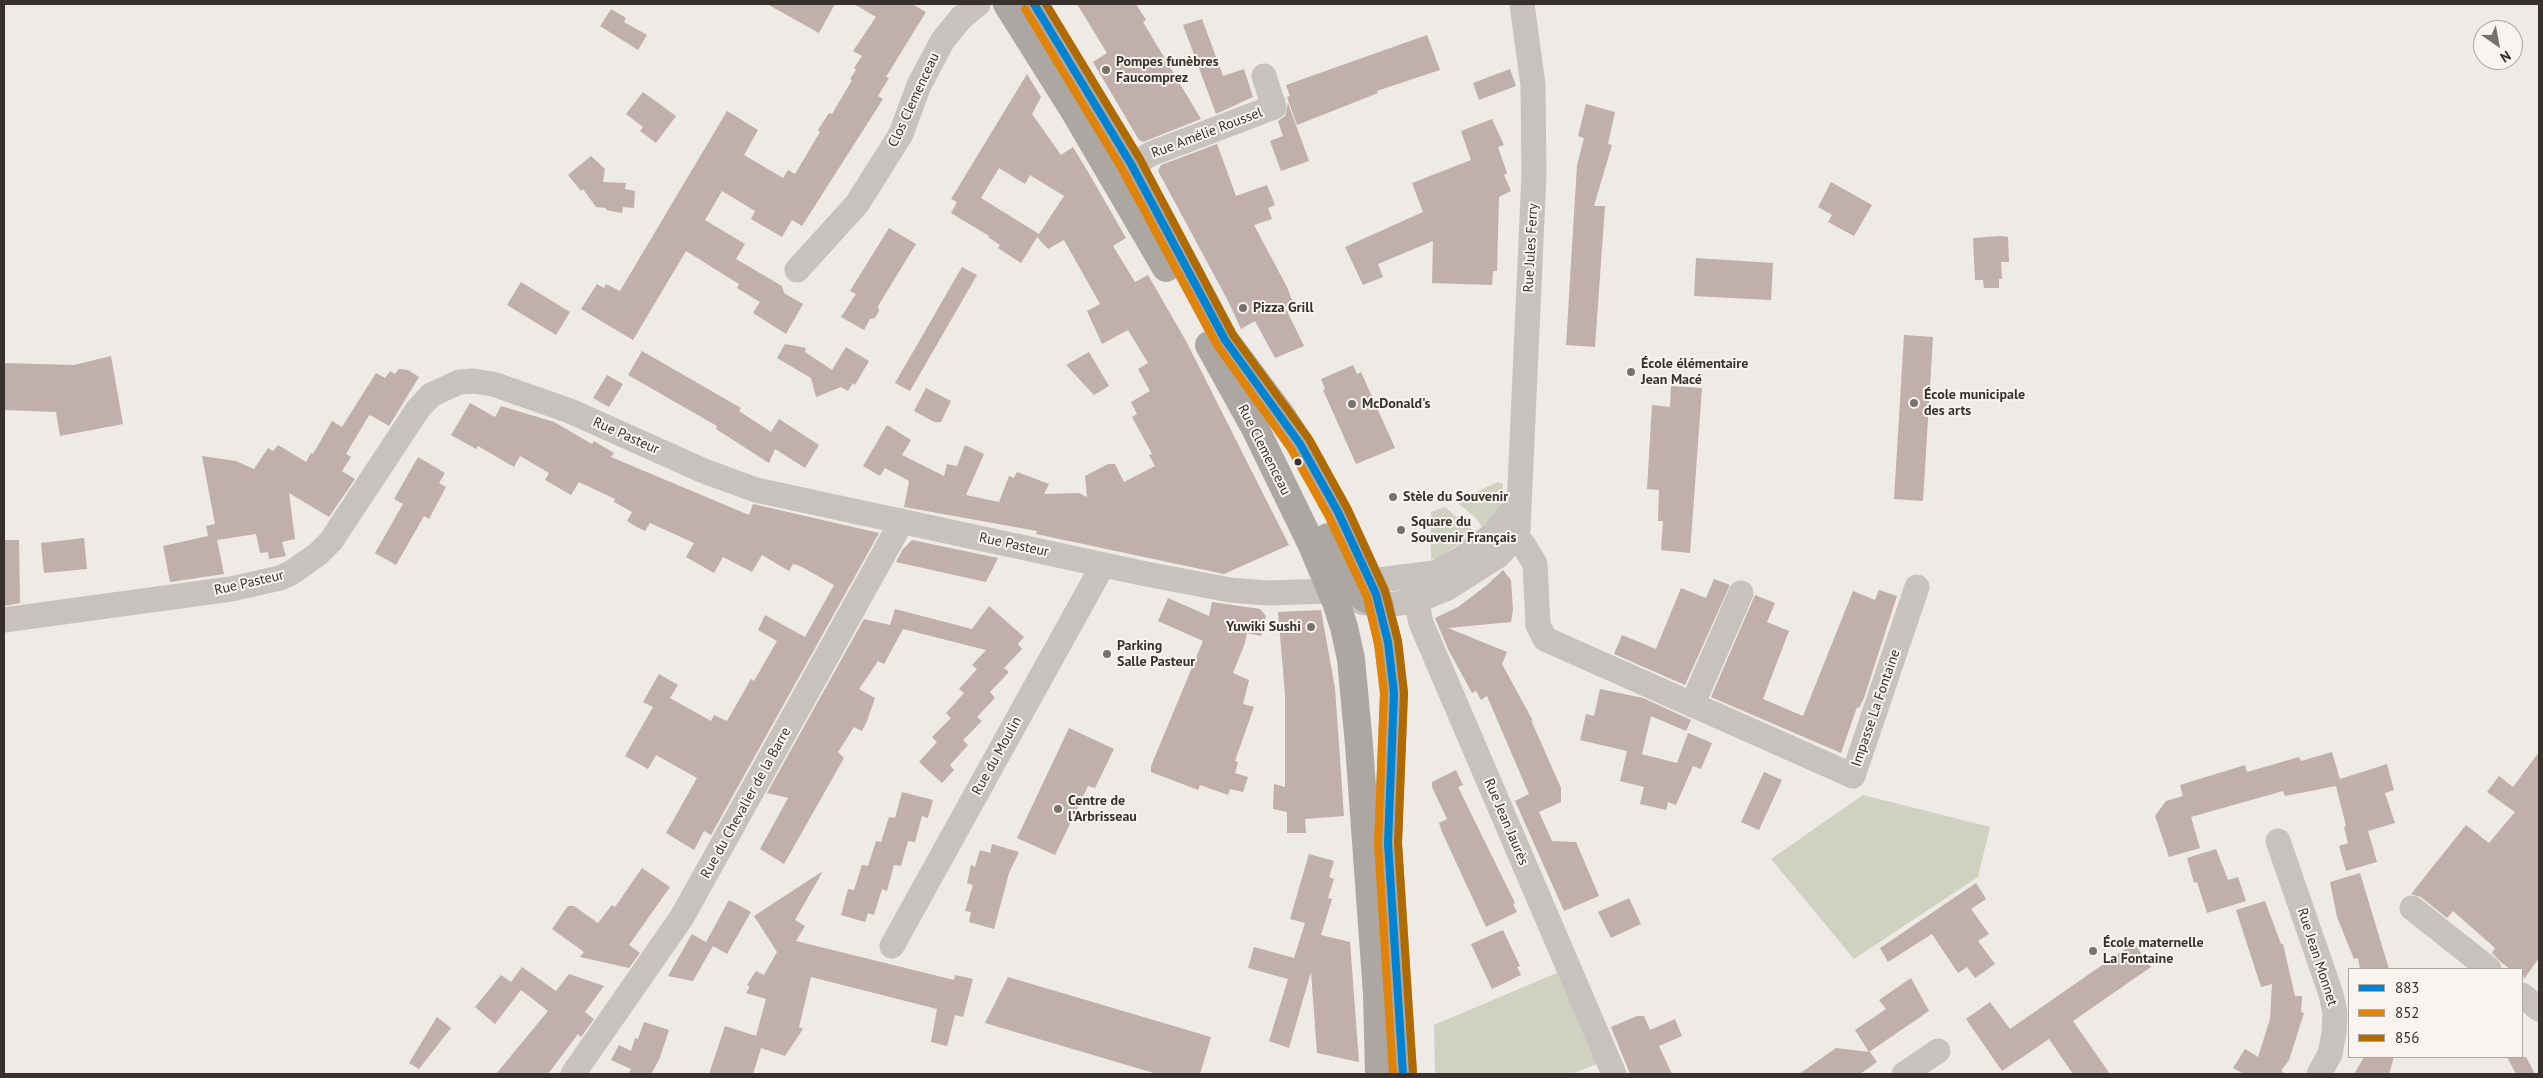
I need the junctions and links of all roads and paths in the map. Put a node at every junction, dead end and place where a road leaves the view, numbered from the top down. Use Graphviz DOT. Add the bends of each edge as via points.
graph roads {
  1 [pos="978,4"];
  2 [pos="1007,4"];
  3 [pos="1034,4"];
  4 [pos="1522,4"];
  5 [pos="1264,76"];
  6 [pos="1122,170"];
  7 [pos="797,270"];
  8 [pos="902,521"];
  9 [pos="1509,531"];
  10 [pos="1102,565"];
  11 [pos="1434,573"];
  12 [pos="1917,588"];
  13 [pos="1358,590"];
  14 [pos="1742,593"];
  15 [pos="1416,600"];
  16 [pos="4,620"];
  17 [pos="1692,705"];
  18 [pos="2278,841"];
  19 [pos="2412,908"];
  20 [pos="892,946"];
  21 [pos="2488,968"];
  22 [pos="2523,996"];
  23 [pos="2539,1009"];
  24 [pos="1938,1051"];
  25 [pos="573,1074"];
  26 [pos="1379,1074"];
  27 [pos="1403,1074"];
  28 [pos="1614,1074"];
  29 [pos="1904,1074"];
  30 [pos="2319,1074"];
  1 -- 7 [label="street, Clos Clemenceau" via="943,40 919,85 901,134 857,204"];
  2 -- 6 [label="main road, Rue Clemenceau"];
  3 -- 6 [label="main road, Rue Clemenceau"];
  4 -- 9 [label="street, Rue Jules Ferry" via="1535,128 1520,519"];
  5 -- 6 [label="street, Rue Amélie Roussel" via="1274,106 1153,153"];
  6 -- 13 [label="main road, Rue Clemenceau" via="1256,430 1304,494"];
  6 -- 13 [label="main road, Rue Clemenceau" via="1225,340 1300,444 1338,512"];
  8 -- 10 [label="street, Rue Pasteur"];
  8 -- 16 [label="street, Rue Pasteur" via="732,483 570,411 493,384 459,382 431,395 418,409 331,541 291,573 231,589"];
  8 -- 25 [label="street, Rue du Chevalier de la Barre" via="682,917"];
  9 -- 11 [label="street"];
  9 -- 15 [label="street, Rue Jules Ferry" via="1498,556 1446,589"];
  9 -- 17 [label="street, Impasse La Fontaine" via="1532,554 1538,625 1545,639"];
  10 -- 13 [label="street, Rue Pasteur" via="1230,590 1266,593"];
  10 -- 20 [label="street, Rue du Moulin"];
  11 -- 13 [label="street"];
  11 -- 15 [label="street" via="1422,583"];
  12 -- 17 [label="street, Impasse La Fontaine" via="1853,776"];
  13 -- 15 [label="street, Rue Jules Ferry"];
  13 -- 26 [label="main road, Rue Clemenceau" via="1344,627 1353,678 1369,878"];
  13 -- 27 [label="main road, Rue Clemenceau" via="1388,642 1394,693 1388,843"];
  14 -- 17 [label="street"];
  15 -- 28 [label="street, Rue Jean Jaurès" via="1424,631"];
  18 -- 30 [label="street, Rue Jean Monnet" via="2335,1013 2330,1054"];
  19 -- 21 [label="street"];
  22 -- 23 [label="street"];
  24 -- 29 [label="street"];
}
